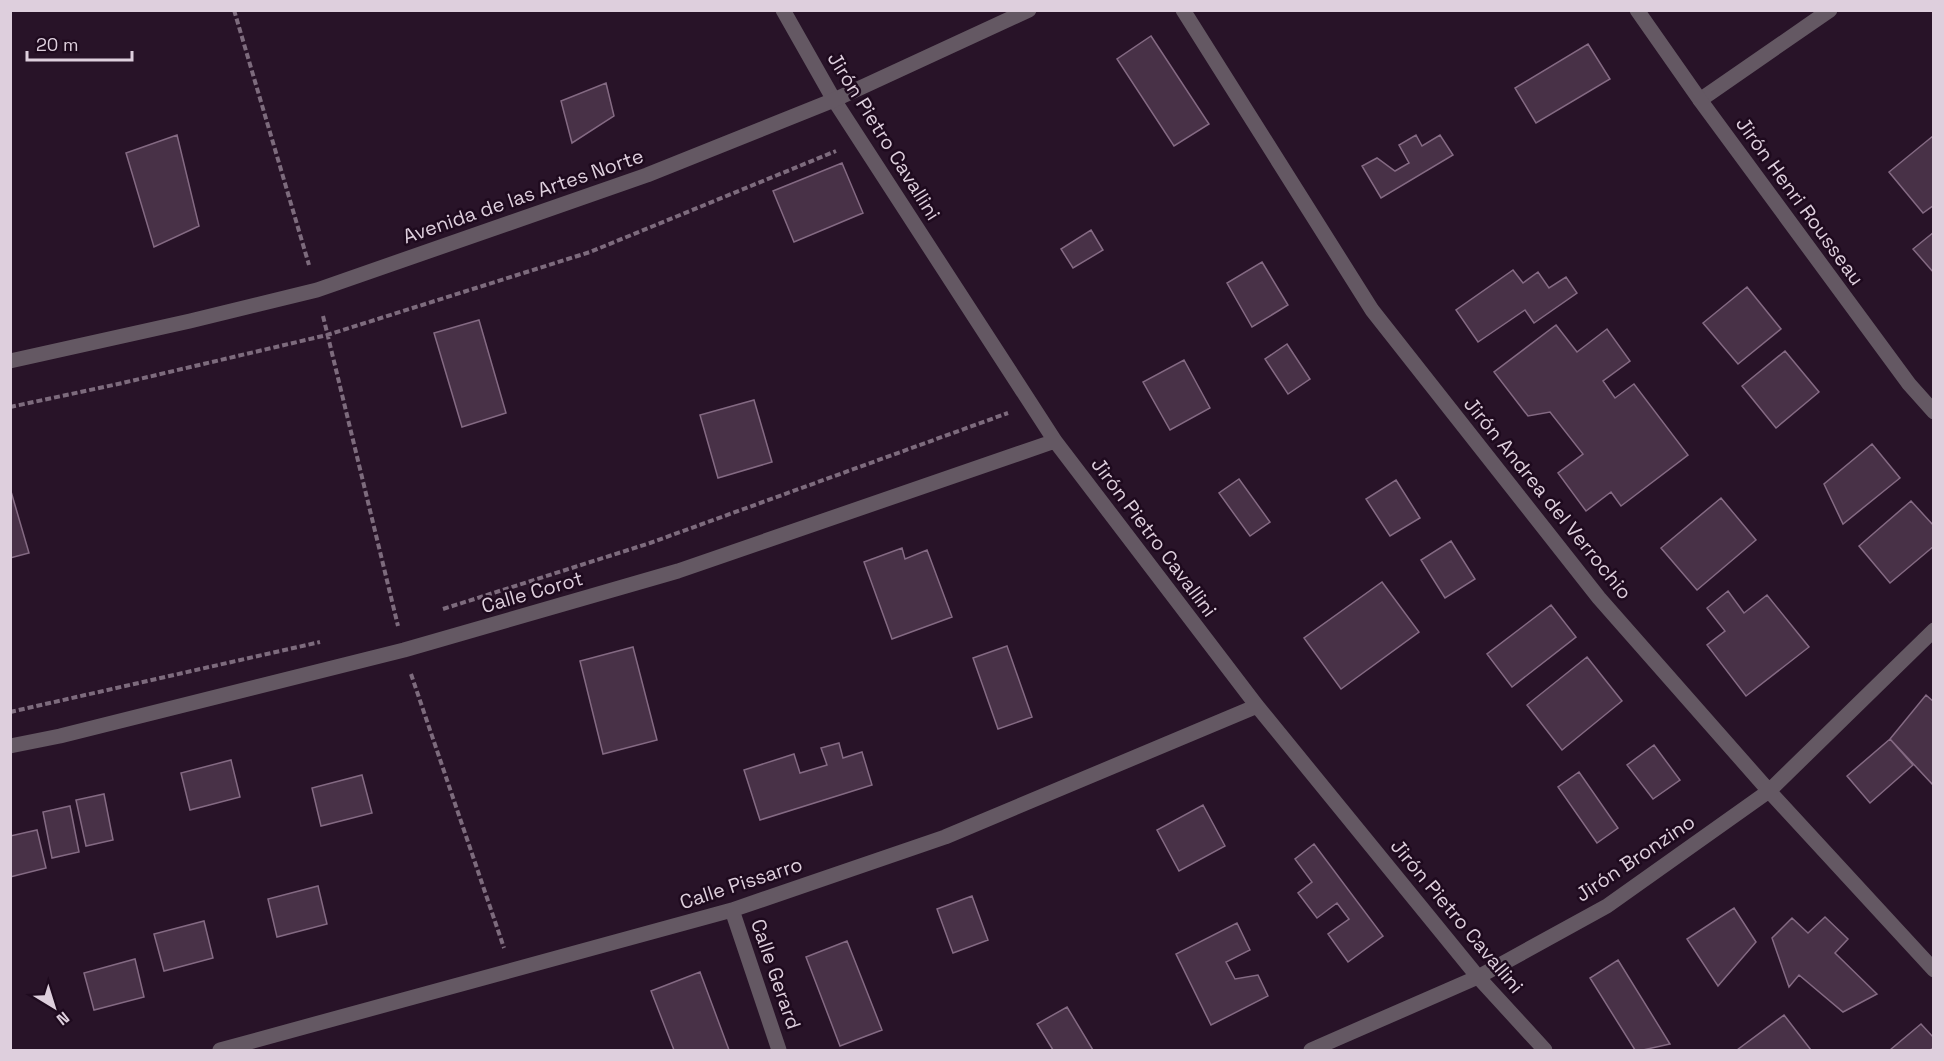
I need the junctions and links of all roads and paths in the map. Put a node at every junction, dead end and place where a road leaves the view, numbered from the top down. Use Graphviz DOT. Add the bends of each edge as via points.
graph roads {
  1 [pos="234,10"];
  2 [pos="783,10"];
  3 [pos="1029,10"];
  4 [pos="1183,10"];
  5 [pos="1637,10"];
  6 [pos="1830,10"];
  7 [pos="834,100"];
  8 [pos="1700,100"];
  9 [pos="839,149"];
  10 [pos="317,290"];
  11 [pos="10,361"];
  12 [pos="10,407"];
  13 [pos="1934,412"];
  14 [pos="1008,413"];
  15 [pos="1054,441"];
  16 [pos="441,610"];
  17 [pos="408,620"];
  18 [pos="397,624"];
  19 [pos="1934,630"];
  20 [pos="327,640"];
  21 [pos="1257,706"];
  22 [pos="10,712"];
  23 [pos="10,746"];
  24 [pos="1769,791"];
  25 [pos="732,910"];
  26 [pos="1934,970"];
  27 [pos="1478,977"];
  28 [pos="220,1050"];
  29 [pos="779,1050"];
  30 [pos="1311,1050"];
  31 [pos="1545,1050"];
  1 -- 10 [label="path"];
  2 -- 7 [label="street, Jirón Pietro Cavallini"];
  3 -- 7 [label="street, Avenida de las Artes Norte"];
  4 -- 24 [label="street, Jirón Andrea del Verrochio" via="1372,310 1599,598"];
  5 -- 8 [label="street, Jirón Henri Rousseau"];
  6 -- 8 [label="street"];
  7 -- 10 [label="street, Avenida de las Artes Norte" via="647,175"];
  7 -- 15 [label="street, Jirón Pietro Cavallini"];
  8 -- 13 [label="street, Jirón Henri Rousseau" via="1909,384"];
  9 -- 12 [label="path" via="590,252 350,327"];
  10 -- 11 [label="street, Avenida de las Artes Norte"];
  14 -- 16 [label="path" via="650,543"];
  15 -- 21 [label="street, Jirón Pietro Cavallini"];
  15 -- 23 [label="street, Calle Corot" via="678,571 404,650"];
  17 -- 18 [label="path"];
  19 -- 24 [label="street, Jirón Bronzino"];
  20 -- 22 [label="path"];
  21 -- 25 [label="street, Calle Pissarro" via="945,837"];
  21 -- 27 [label="street, Jirón Pietro Cavallini"];
  24 -- 26 [label="street, Jirón Andrea del Verrochio"];
  24 -- 27 [label="street, Jirón Bronzino" via="1607,906"];
  25 -- 28 [label="street, Calle Pissarro"];
  25 -- 29 [label="street, Calle Gerard"];
  27 -- 30 [label="street, Jirón Bronzino"];
  27 -- 31 [label="street, Jirón Pietro Cavallini"];
}
